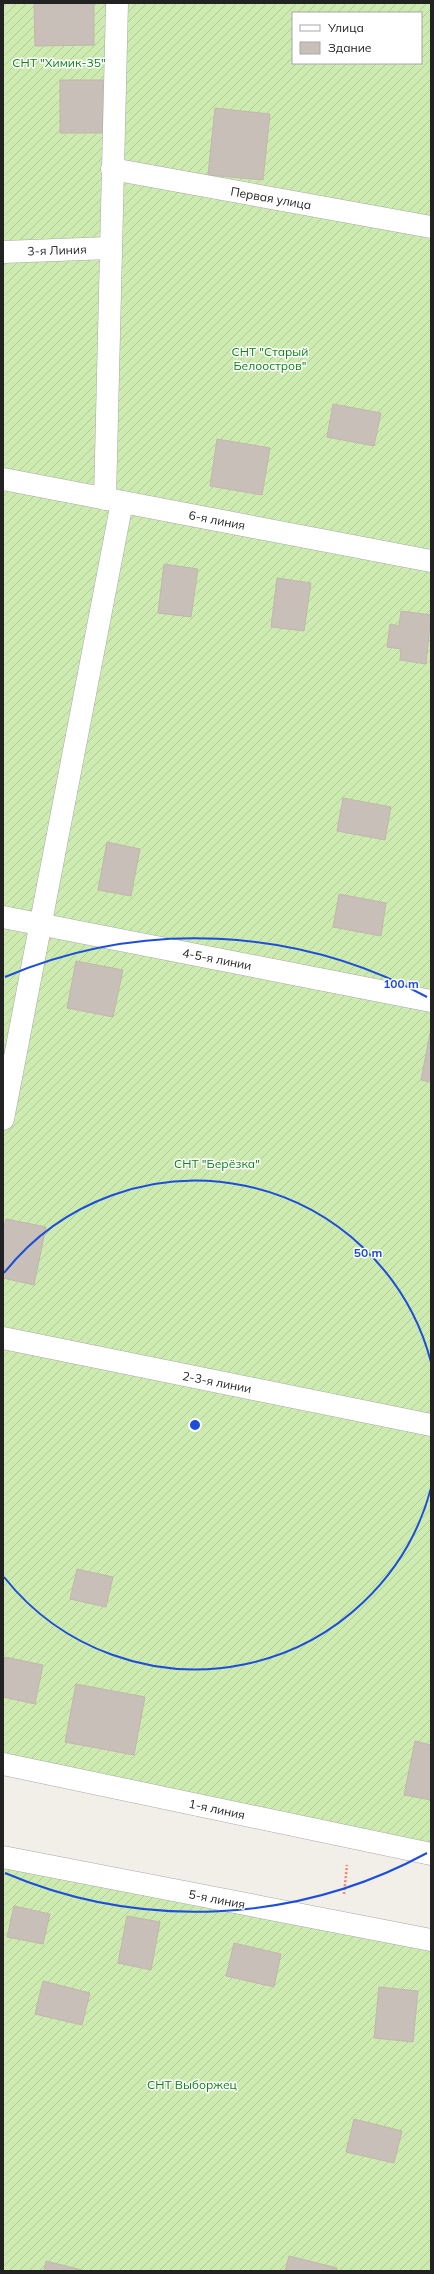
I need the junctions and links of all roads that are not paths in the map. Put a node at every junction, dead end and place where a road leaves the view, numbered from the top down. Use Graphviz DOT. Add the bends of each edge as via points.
graph roads {
  1 [pos="117,3"];
  2 [pos="112,169"];
  3 [pos="431,227"];
  4 [pos="110,248"];
  5 [pos="3,252"];
  6 [pos="3,479"];
  7 [pos="114,500"];
  8 [pos="431,561"];
  9 [pos="3,917"];
  10 [pos="41,924"];
  11 [pos="431,1000"];
  12 [pos="3,1119"];
  13 [pos="3,1338"];
  14 [pos="431,1425"];
  15 [pos="3,1764"];
  16 [pos="431,1854"];
  17 [pos="3,1857"];
  18 [pos="431,1940"];
  1 -- 2 [label="street"];
  2 -- 3 [label="street, Первая улица"];
  2 -- 4 [label="street"];
  4 -- 5 [label="street, 3-я Линия"];
  4 -- 7 [label="street"];
  6 -- 7 [label="street, 6-я линия"];
  7 -- 8 [label="street, 6-я линия"];
  7 -- 10 [label="street"];
  9 -- 10 [label="street, 4-5-я линии"];
  10 -- 11 [label="street, 4-5-я линии"];
  10 -- 12 [label="street"];
  13 -- 14 [label="street, 2-3-я линии"];
  15 -- 16 [label="street, 1-я линия"];
  17 -- 18 [label="street, 5-я линия"];
}
